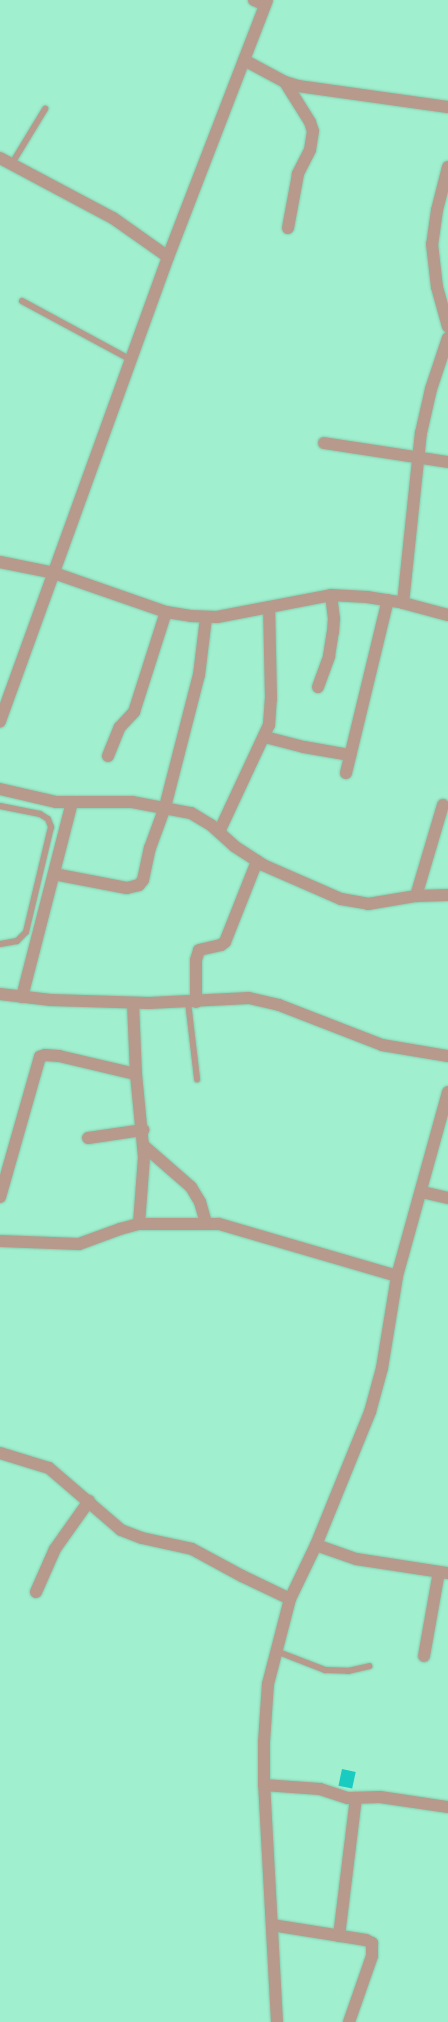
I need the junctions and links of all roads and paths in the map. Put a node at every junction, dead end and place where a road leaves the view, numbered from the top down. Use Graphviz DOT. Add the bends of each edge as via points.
graph roads {
  1 [pos="262,2"];
  2 [pos="244,60"];
  3 [pos="285,82"];
  4 [pos="448,107"];
  5 [pos="45,109"];
  6 [pos="5,161"];
  7 [pos="448,167"];
  8 [pos="288,228"];
  9 [pos="168,257"];
  10 [pos="22,301"];
  11 [pos="445,311"];
  12 [pos="448,326"];
  13 [pos="448,338"];
  14 [pos="131,360"];
  15 [pos="324,443"];
  16 [pos="418,459"];
  17 [pos="448,462"];
  18 [pos="0,562"];
  19 [pos="54,573"];
  20 [pos="332,595"];
  21 [pos="388,600"];
  22 [pos="403,603"];
  23 [pos="269,607"];
  24 [pos="166,612"];
  25 [pos="448,615"];
  26 [pos="206,618"];
  27 [pos="318,687"];
  28 [pos="0,722"];
  29 [pos="265,737"];
  30 [pos="350,755"];
  31 [pos="108,756"];
  32 [pos="346,773"];
  33 [pos="0,789"];
  34 [pos="72,802"];
  35 [pos="443,805"];
  36 [pos="0,806"];
  37 [pos="165,807"];
  38 [pos="218,832"];
  39 [pos="256,861"];
  40 [pos="54,874"];
  41 [pos="448,895"];
  42 [pos="416,896"];
  43 [pos="0,944"];
  44 [pos="0,994"];
  45 [pos="22,997"];
  46 [pos="192,1002"];
  47 [pos="133,1003"];
  48 [pos="448,1056"];
  49 [pos="136,1074"];
  50 [pos="197,1080"];
  51 [pos="448,1092"];
  52 [pos="142,1130"];
  53 [pos="88,1138"];
  54 [pos="144,1146"];
  55 [pos="422,1192"];
  56 [pos="0,1197"];
  57 [pos="448,1198"];
  58 [pos="206,1223"];
  59 [pos="139,1224"];
  60 [pos="0,1241"];
  61 [pos="397,1276"];
  62 [pos="0,1453"];
  63 [pos="89,1502"];
  64 [pos="316,1545"];
  65 [pos="444,1572"];
  66 [pos="36,1592"];
  67 [pos="290,1598"];
  68 [pos="275,1650"];
  69 [pos="424,1656"];
  70 [pos="369,1666"];
  71 [pos="264,1785"];
  72 [pos="356,1798"];
  73 [pos="448,1807"];
  74 [pos="272,1925"];
  75 [pos="339,1936"];
  76 [pos="277,2022"];
  77 [pos="349,2022"];
  1 -- 2 [label="street"];
  2 -- 3 [label="street"];
  2 -- 9 [label="street"];
  3 -- 4 [label="street"];
  3 -- 8 [label="street" via="313,131 310,150 298,174"];
  5 -- 6 [label="lane"];
  6 -- 9 [label="street" via="113,218"];
  7 -- 11 [label="street" via="432,244 437,287"];
  9 -- 14 [label="street"];
  10 -- 14 [label="lane"];
  11 -- 12 [label="street"];
  13 -- 16 [label="street" via="425,410"];
  14 -- 19 [label="street"];
  15 -- 16 [label="street"];
  16 -- 17 [label="street"];
  16 -- 22 [label="street"];
  18 -- 19 [label="street"];
  19 -- 24 [label="street"];
  19 -- 28 [label="street"];
  20 -- 21 [label="street"];
  20 -- 23 [label="street"];
  20 -- 27 [label="street" via="333,632"];
  21 -- 22 [label="street"];
  21 -- 30 [label="street"];
  22 -- 25 [label="street"];
  23 -- 26 [label="street"];
  23 -- 29 [label="street" via="271,713"];
  24 -- 26 [label="street"];
  24 -- 31 [label="street" via="134,712 120,727"];
  26 -- 37 [label="street" via="199,675"];
  29 -- 30 [label="street"];
  29 -- 38 [label="street"];
  30 -- 32 [label="street"];
  33 -- 34 [label="street" via="56,802"];
  34 -- 37 [label="street" via="132,802"];
  34 -- 40 [label="street"];
  35 -- 42 [label="street"];
  36 -- 43 [label="lane" via="40,814 48,818 51,826 26,932 17,941"];
  37 -- 38 [label="street" via="191,814"];
  37 -- 40 [label="street" via="139,885 126,888"];
  38 -- 39 [label="street"];
  39 -- 42 [label="street" via="341,899 384,902"];
  39 -- 46 [label="street" via="225,942 199,950"];
  40 -- 45 [label="street"];
  41 -- 42 [label="street"];
  44 -- 45 [label="street"];
  45 -- 47 [label="street"];
  46 -- 47 [label="street"];
  46 -- 48 [label="street" via="249,998 265,1001 382,1046"];
  46 -- 50 [label="lane"];
  47 -- 49 [label="street"];
  49 -- 52 [label="street"];
  49 -- 56 [label="street" via="59,1056 45,1054 40,1057"];
  51 -- 55 [label="street"];
  52 -- 53 [label="street"];
  52 -- 54 [label="street"];
  54 -- 58 [label="street" via="190,1187 200,1202"];
  54 -- 59 [label="street"];
  55 -- 57 [label="street"];
  55 -- 61 [label="street"];
  58 -- 59 [label="street"];
  58 -- 61 [label="street"];
  59 -- 60 [label="street" via="79,1244"];
  61 -- 64 [label="street" via="382,1368 370,1412"];
  62 -- 63 [label="street" via="49,1468"];
  63 -- 66 [label="street" via="55,1549"];
  63 -- 67 [label="street" via="121,1530 192,1549"];
  64 -- 65 [label="street" via="356,1558"];
  64 -- 67 [label="street"];
  65 -- 69 [label="street"];
  67 -- 68 [label="street"];
  68 -- 70 [label="lane" via="326,1670"];
  68 -- 71 [label="street" via="265,1711"];
  71 -- 72 [label="street" via="312,1788"];
  71 -- 74 [label="street"];
  72 -- 73 [label="street" via="380,1797"];
  72 -- 75 [label="street"];
  74 -- 75 [label="street"];
  74 -- 76 [label="street"];
  75 -- 77 [label="street" via="366,1940 372,1943 373,1949"];
}
